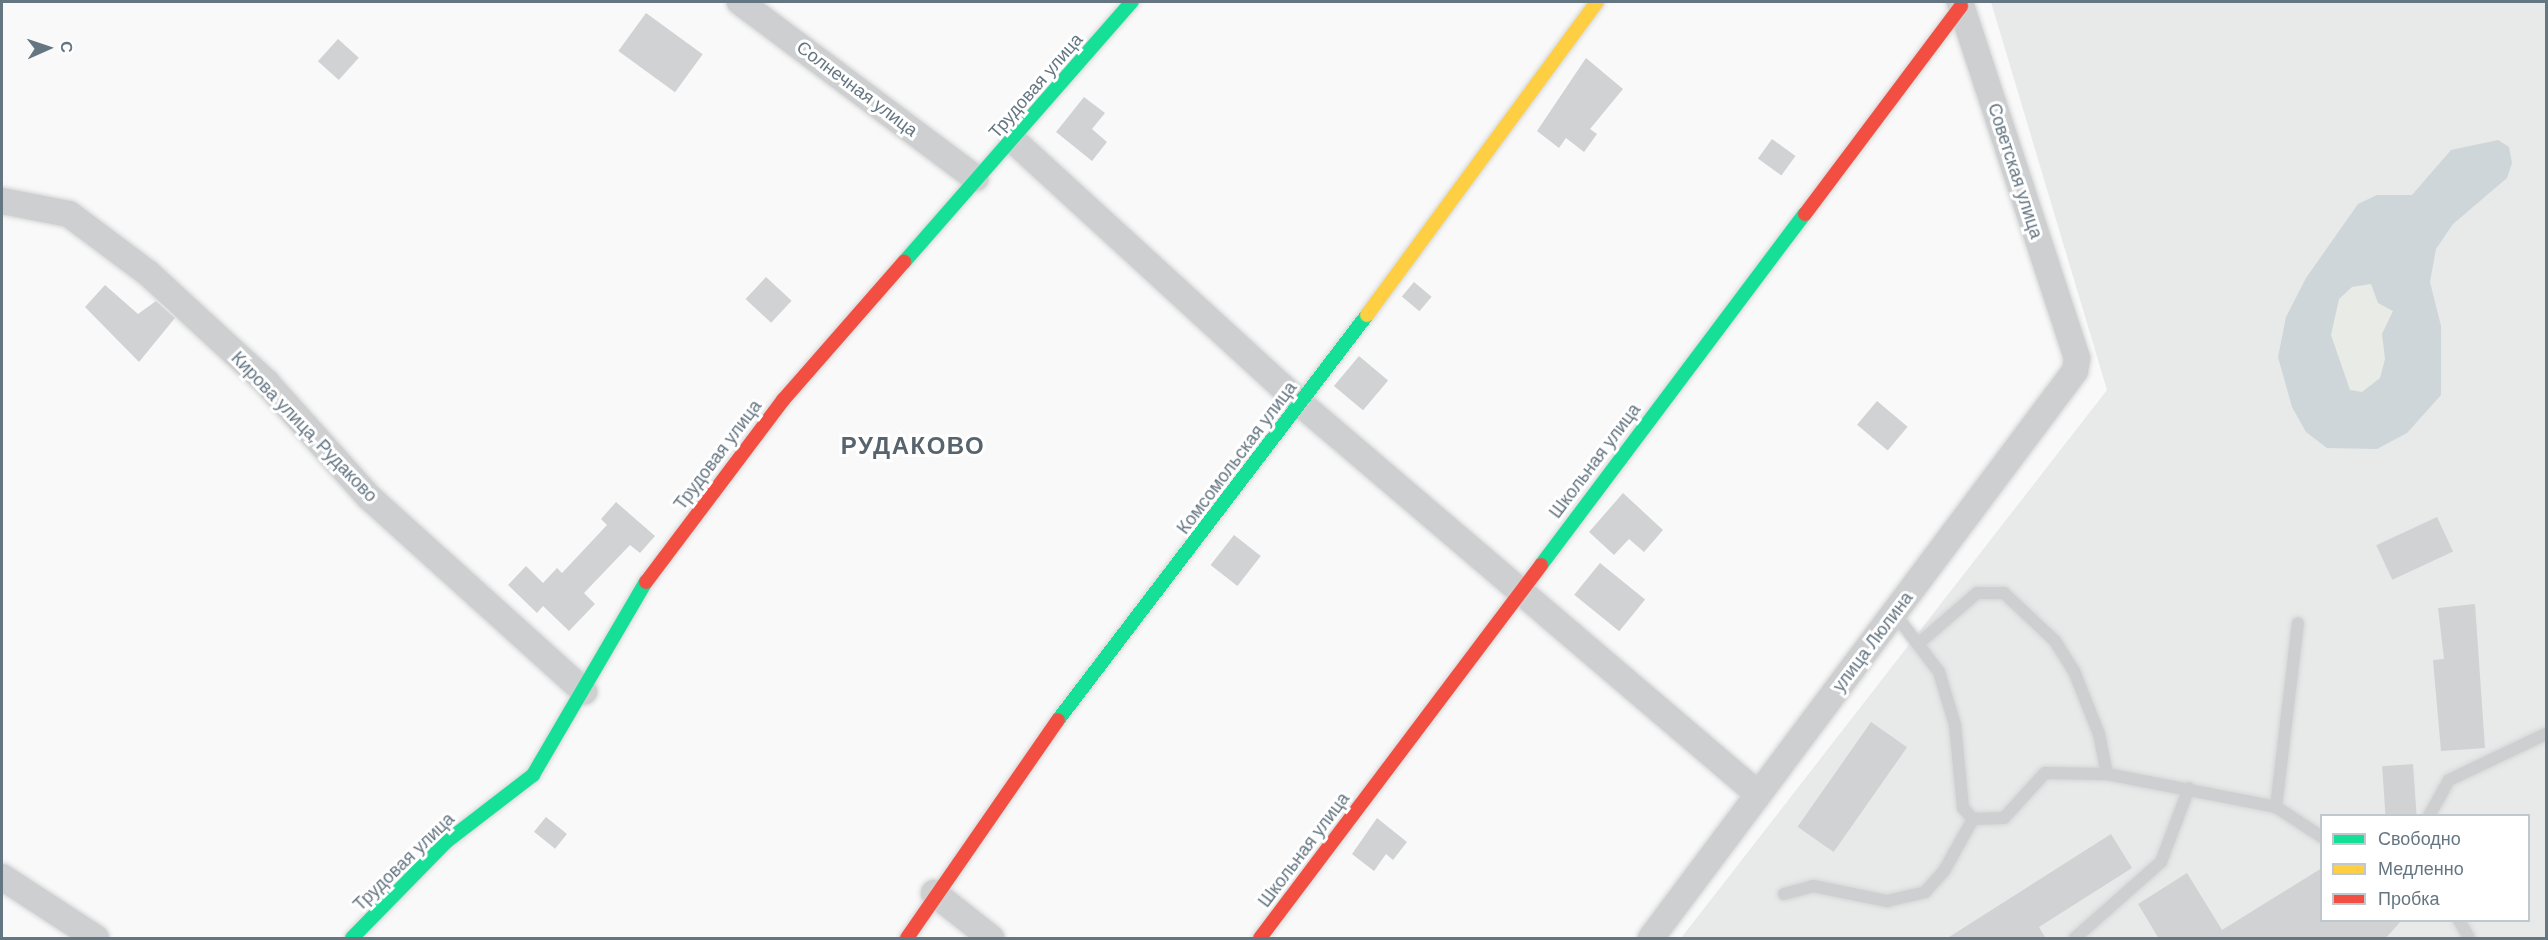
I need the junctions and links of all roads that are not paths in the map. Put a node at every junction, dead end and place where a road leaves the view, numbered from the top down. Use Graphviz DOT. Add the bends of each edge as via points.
graph roads {
  1 [pos="740,2"];
  2 [pos="1132,2"];
  3 [pos="1598,2"];
  4 [pos="1960,4"];
  5 [pos="1014,141"];
  6 [pos="975,178"];
  7 [pos="2,201"];
  8 [pos="2072,339"];
  9 [pos="1301,404"];
  10 [pos="1518,593"];
  11 [pos="1895,614"];
  12 [pos="2298,623"];
  13 [pos="1918,644"];
  14 [pos="584,691"];
  15 [pos="2547,734"];
  16 [pos="2107,774"];
  17 [pos="2189,788"];
  18 [pos="1758,794"];
  19 [pos="2276,807"];
  20 [pos="2430,814"];
  21 [pos="1973,819"];
  22 [pos="2320,836"];
  23 [pos="2,876"];
  24 [pos="934,893"];
  25 [pos="1784,894"];
  26 [pos="2460,922"];
  27 [pos="96,939"];
  28 [pos="352,939"];
  29 [pos="907,939"];
  30 [pos="991,939"];
  31 [pos="1260,939"];
  32 [pos="1651,939"];
  33 [pos="2075,939"];
  34 [pos="2469,939"];
  1 -- 6 [label="street, Солнечная улица"];
  2 -- 5 [label="street, Трудовая улица"];
  3 -- 9 [label="street, Комсомольская улица"];
  4 -- 8 [label="street, Советская улица"];
  4 -- 10 [label="street, Школьная улица"];
  5 -- 6 [label="street, Трудовая улица"];
  5 -- 9 [label="street"];
  6 -- 14 [label="street, Трудовая улица" via="783,400 652,572"];
  7 -- 14 [label="street, Кирова улица, Рудаково" via="69,214 148,273 267,383 369,496"];
  8 -- 11 [label="street, улица Люлина" via="2077,358 2067,387"];
  9 -- 10 [label="street"];
  9 -- 24 [label="street, Комсомольская улица" via="1012,780"];
  10 -- 18 [label="street"];
  10 -- 31 [label="street, Школьная улица"];
  11 -- 13 [label="lane"];
  11 -- 18 [label="street, улица Люлина"];
  12 -- 19 [label="lane"];
  13 -- 16 [label="lane" via="1977,592 2004,593 2055,641 2074,671 2099,734"];
  13 -- 21 [label="lane" via="1939,672 1949,698 1963,808"];
  14 -- 28 [label="street, Трудовая улица" via="533,775 446,842"];
  15 -- 20 [label="lane" via="2449,780"];
  16 -- 17 [label="lane"];
  16 -- 21 [label="lane" via="2045,773 2004,818"];
  17 -- 19 [label="lane"];
  17 -- 33 [label="lane" via="2161,862"];
  18 -- 32 [label="street, улица Люлина"];
  19 -- 22 [label="lane"];
  21 -- 25 [label="lane" via="1944,871 1925,892 1887,901 1813,886"];
  23 -- 27 [label="street"];
  24 -- 29 [label="street, Комсомольская улица"];
  24 -- 30 [label="street"];
  26 -- 34 [label="lane"];
}
